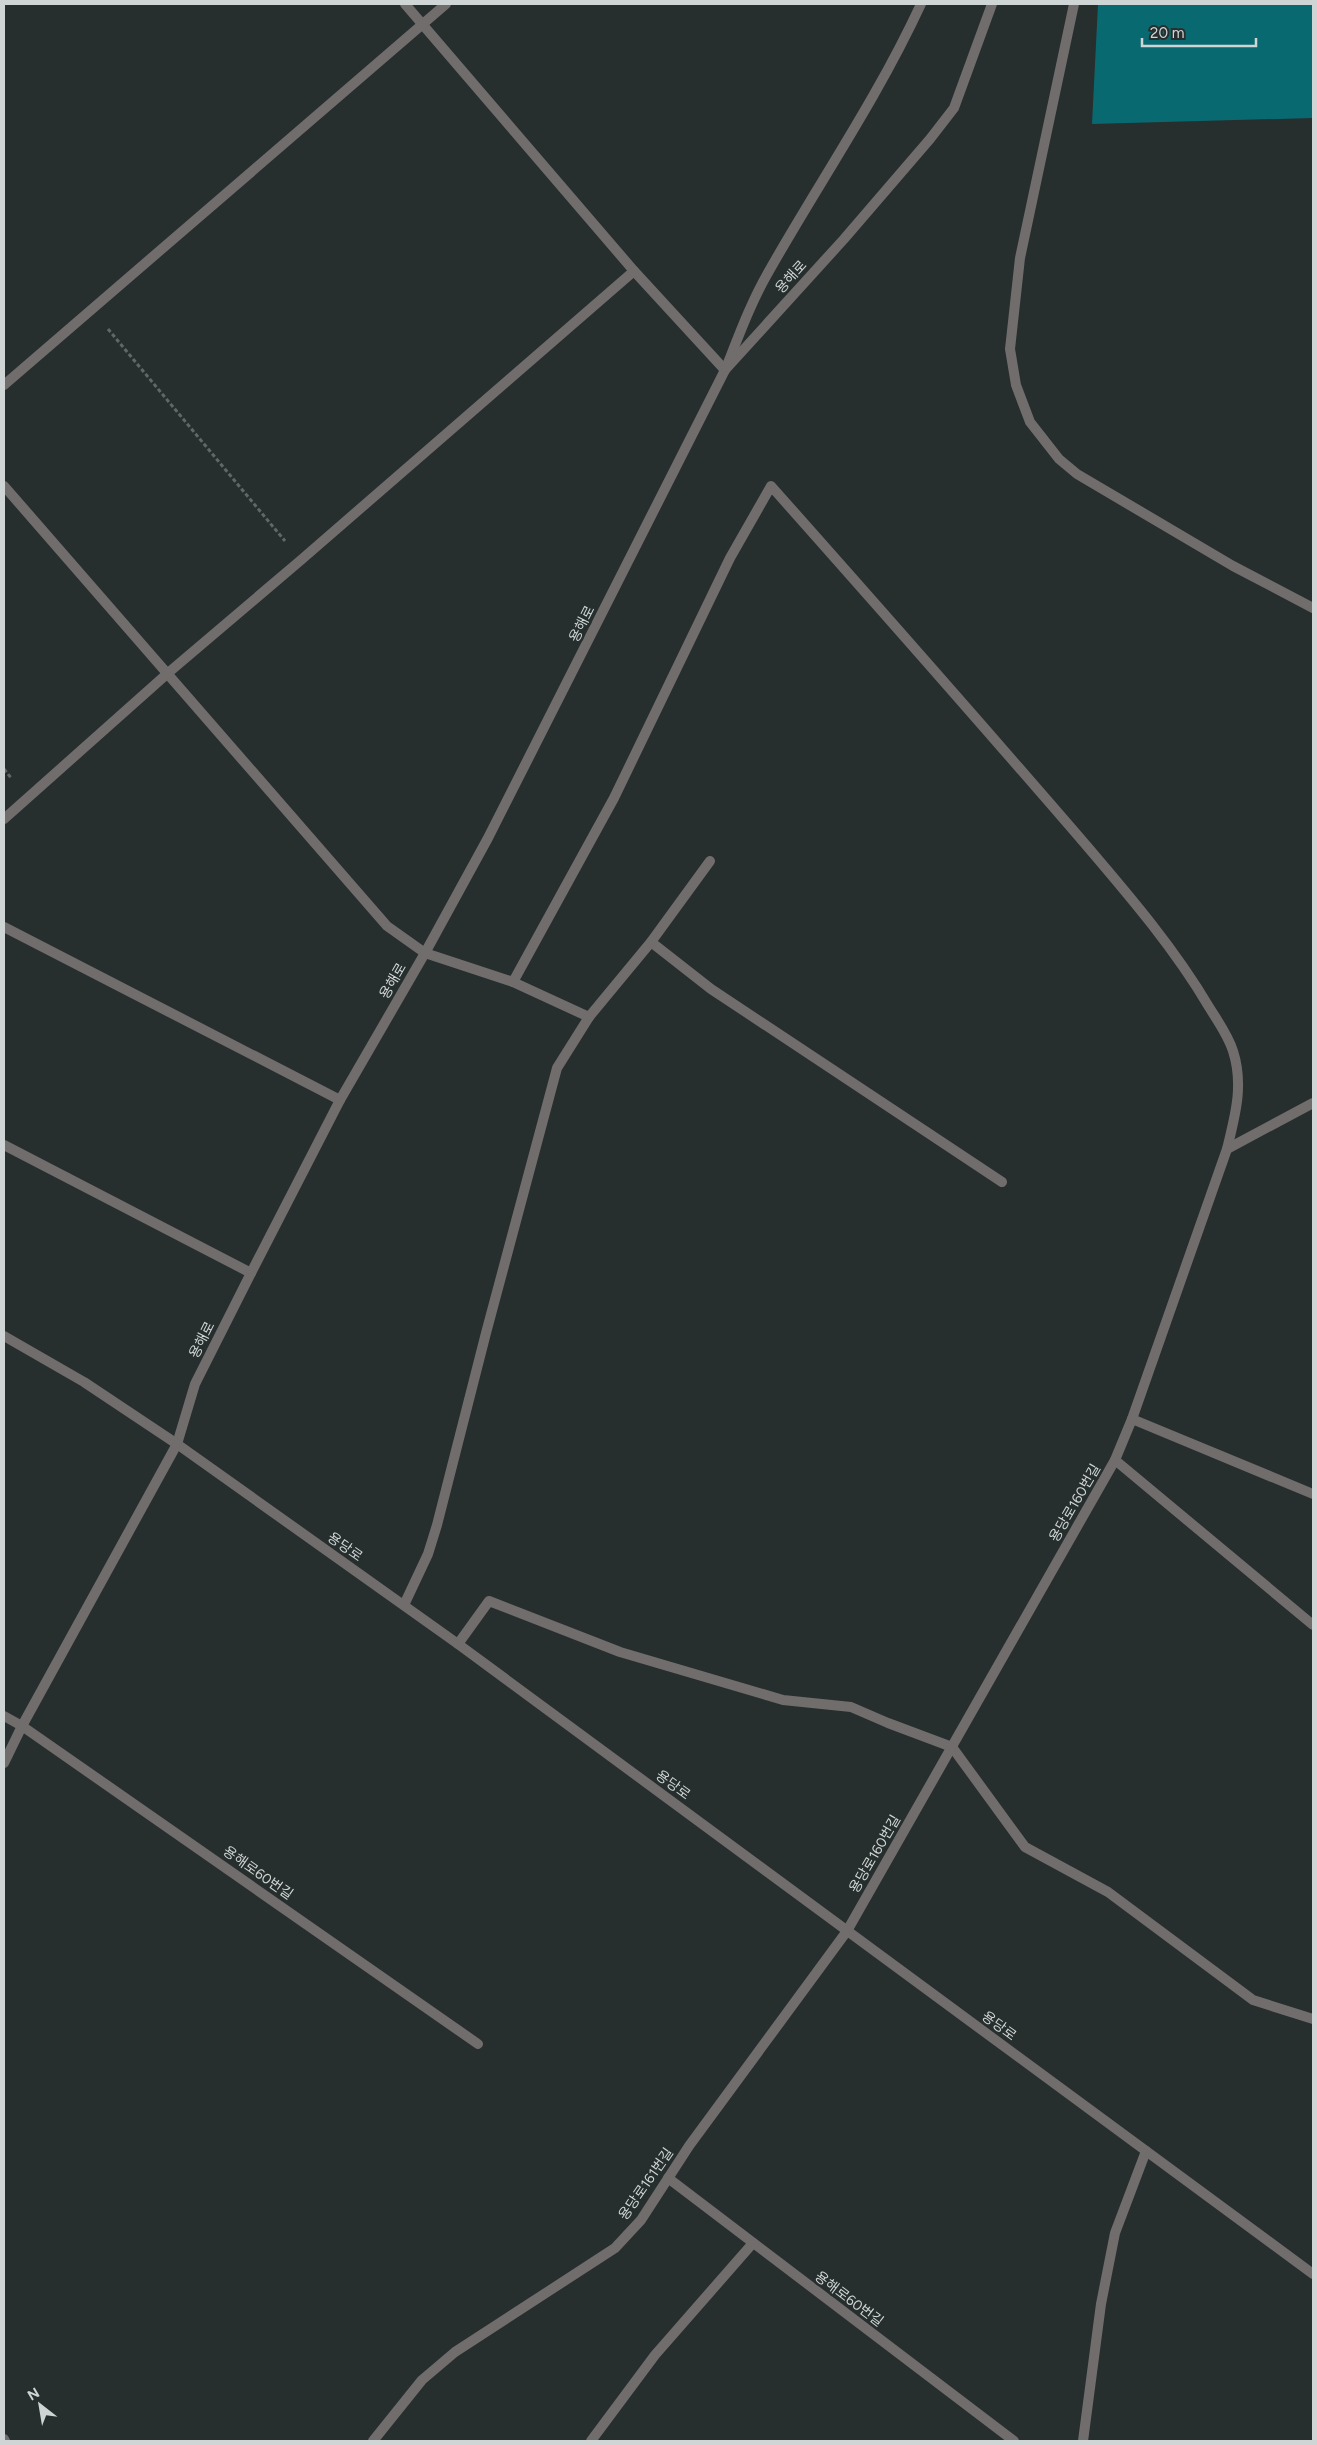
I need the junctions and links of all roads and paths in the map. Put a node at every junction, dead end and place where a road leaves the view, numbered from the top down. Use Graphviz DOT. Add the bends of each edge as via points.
graph roads {
  1 [pos="405,4"];
  2 [pos="446,4"];
  3 [pos="921,4"];
  4 [pos="992,4"];
  5 [pos="1074,4"];
  6 [pos="423,24"];
  7 [pos="634,272"];
  8 [pos="91,309"];
  9 [pos="725,370"];
  10 [pos="4,386"];
  11 [pos="4,486"];
  12 [pos="301,560"];
  13 [pos="1313,608"];
  14 [pos="168,673"];
  15 [pos="4,819"];
  16 [pos="710,861"];
  17 [pos="4,927"];
  18 [pos="651,942"];
  19 [pos="425,953"];
  20 [pos="512,982"];
  21 [pos="589,1017"];
  22 [pos="340,1100"];
  23 [pos="1313,1103"];
  24 [pos="4,1145"];
  25 [pos="1227,1149"];
  26 [pos="1002,1182"];
  27 [pos="251,1273"];
  28 [pos="4,1336"];
  29 [pos="1132,1419"];
  30 [pos="177,1444"];
  31 [pos="1115,1460"];
  32 [pos="1313,1494"];
  33 [pos="404,1605"];
  34 [pos="1313,1625"];
  35 [pos="458,1644"];
  36 [pos="4,1716"];
  37 [pos="22,1726"];
  38 [pos="952,1747"];
  39 [pos="4,1763"];
  40 [pos="847,1930"];
  41 [pos="1313,2019"];
  42 [pos="478,2044"];
  43 [pos="1146,2151"];
  44 [pos="668,2178"];
  45 [pos="753,2242"];
  46 [pos="1313,2274"];
  47 [pos="373,2441"];
  48 [pos="591,2441"];
  49 [pos="1014,2441"];
  50 [pos="1083,2441"];
  1 -- 6 [label="street"];
  2 -- 6 [label="street"];
  3 -- 9 [label="street" via="877,93 768,272"];
  4 -- 9 [label="street, 용해로" via="954,108 844,239"];
  5 -- 13 [label="street" via="1020,258 1010,349 1016,384 1030,422 1059,459 1077,474"];
  6 -- 7 [label="street"];
  6 -- 8 [label="street"];
  7 -- 9 [label="street"];
  7 -- 12 [label="street"];
  8 -- 10 [label="street"];
  8 -- 12 [label="path"];
  9 -- 19 [label="street, 용해로" via="488,838"];
  11 -- 14 [label="street"];
  12 -- 14 [label="street"];
  14 -- 15 [label="street"];
  14 -- 19 [label="street" via="387,926"];
  16 -- 18 [label="street"];
  17 -- 22 [label="street"];
  18 -- 21 [label="street"];
  18 -- 26 [label="street" via="711,989"];
  19 -- 20 [label="street"];
  19 -- 22 [label="street, 용해로"];
  20 -- 21 [label="street"];
  20 -- 25 [label="street, 용당로160번길" via="614,798 730,558 771,486 1127,892 1187,972 1233,1050 1239,1083 1238,1104"];
  21 -- 33 [label="street" via="557,1068 437,1525 428,1554"];
  22 -- 27 [label="street, 용해로"];
  23 -- 25 [label="street"];
  24 -- 27 [label="street"];
  25 -- 29 [label="street, 용당로160번길"];
  27 -- 30 [label="street, 용해로" via="195,1384"];
  28 -- 30 [label="street, 용당로" via="84,1382"];
  29 -- 31 [label="street, 용당로160번길"];
  29 -- 32 [label="street"];
  30 -- 33 [label="street, 용당로"];
  30 -- 37 [label="street, 용해로"];
  31 -- 34 [label="street"];
  31 -- 38 [label="street, 용당로160번길"];
  33 -- 35 [label="street, 용당로"];
  35 -- 38 [label="street" via="489,1601 620,1652 783,1700 851,1707"];
  35 -- 40 [label="street, 용당로"];
  36 -- 37 [label="street, 용해로60번길"];
  37 -- 39 [label="street, 용해로"];
  37 -- 42 [label="street, 용해로60번길"];
  38 -- 40 [label="street, 용당로160번길"];
  38 -- 41 [label="street" via="1026,1847 1108,1892 1253,2000"];
  40 -- 43 [label="street, 용당로"];
  40 -- 44 [label="street, 용당로161번길"];
  43 -- 46 [label="street, 용당로"];
  43 -- 50 [label="street" via="1115,2233 1101,2304"];
  44 -- 45 [label="street, 용해로60번길"];
  44 -- 47 [label="street, 용당로161번길" via="641,2220 616,2248 455,2352 422,2380"];
  45 -- 48 [label="street" via="655,2354"];
  45 -- 49 [label="street, 용해로60번길"];
}
